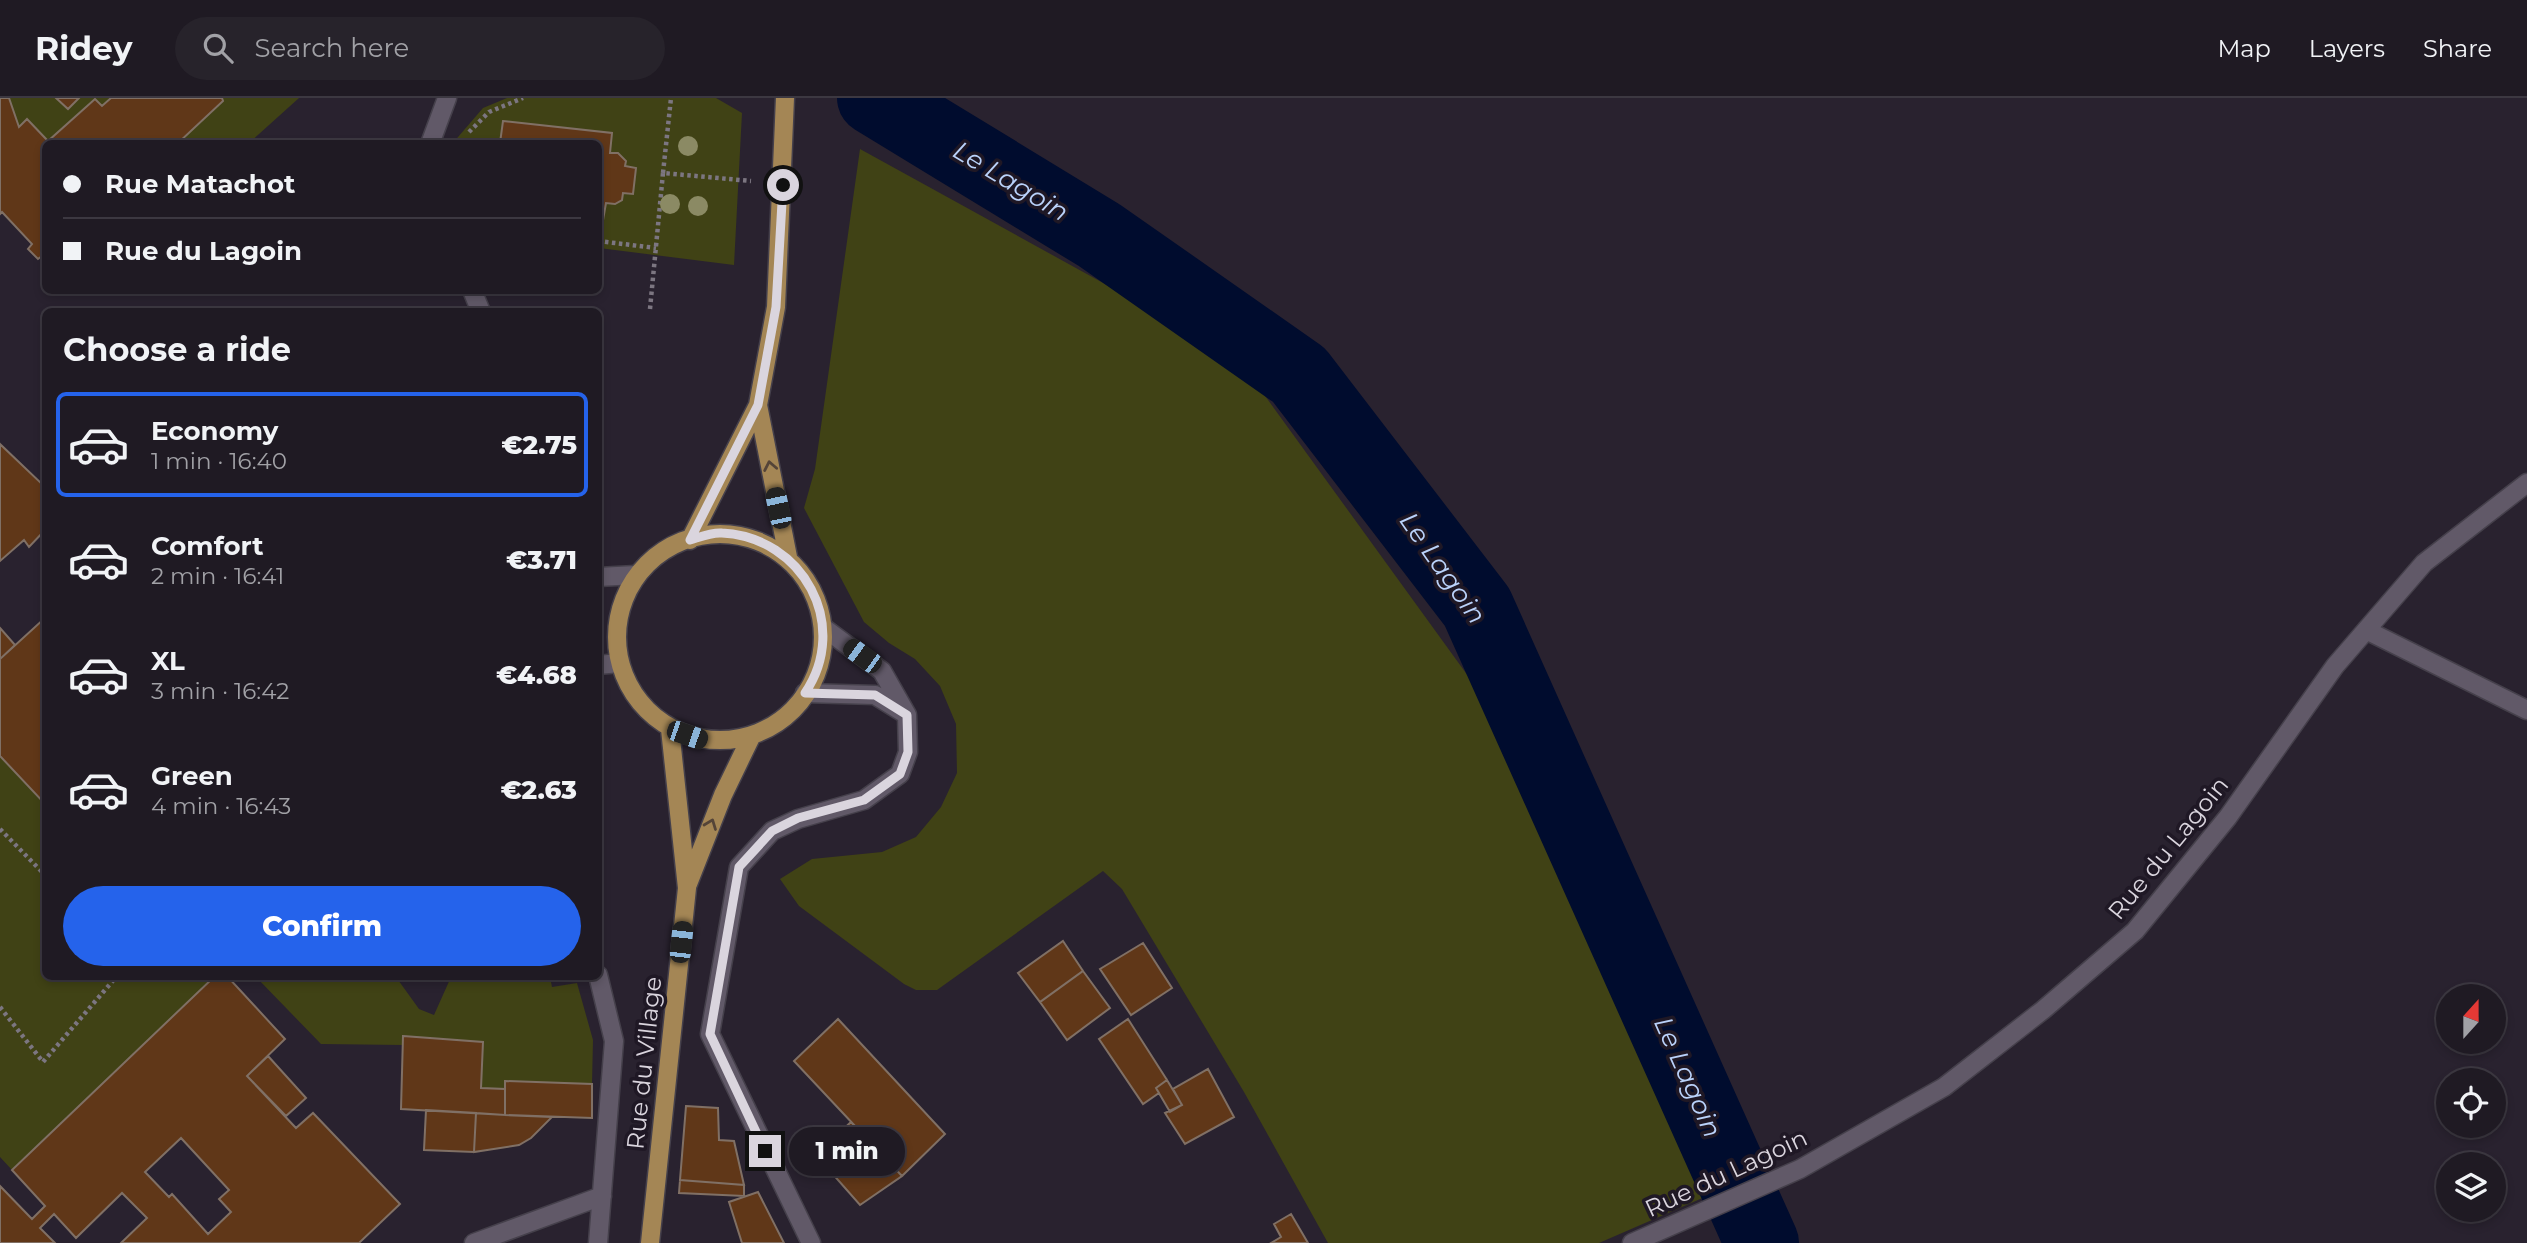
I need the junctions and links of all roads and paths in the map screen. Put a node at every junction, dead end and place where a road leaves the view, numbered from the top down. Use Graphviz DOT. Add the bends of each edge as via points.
graph roads {
  1 [pos="447,98"];
  2 [pos="523,98"];
  3 [pos="670,98"];
  4 [pos="786,103"];
  5 [pos="466,136"];
  6 [pos="431,140"];
  7 [pos="663,173"];
  8 [pos="783,185"];
  9 [pos="602,241"];
  10 [pos="656,248"];
  11 [pos="650,309"];
  12 [pos="758,405"];
  13 [pos="2527,483"];
  14 [pos="690,540"];
  15 [pos="788,557"];
  16 [pos="636,575"];
  17 [pos="602,577"];
  18 [pos="824,628"];
  19 [pos="2366,630"];
  20 [pos="620,663"];
  21 [pos="602,665"];
  22 [pos="805,693"];
  23 [pos="2527,710"];
  24 [pos="907,715"];
  25 [pos="670,729"];
  26 [pos="751,737"];
  27 [pos="0,829"];
  28 [pos="42,872"];
  29 [pos="687,888"];
  30 [pos="114,980"];
  31 [pos="599,980"];
  32 [pos="0,1007"];
  33 [pos="602,1196"];
  34 [pos="474,1243"];
  35 [pos="598,1243"];
  36 [pos="650,1243"];
  37 [pos="811,1243"];
  38 [pos="1632,1243"];
  1 -- 6 [label="street"];
  2 -- 5 [label="path" via="489,112"];
  3 -- 7 [label="path"];
  4 -- 8 [label="main road"];
  7 -- 8 [label="path"];
  7 -- 10 [label="path"];
  8 -- 12 [label="main road" via="776,307"];
  9 -- 10 [label="path"];
  10 -- 11 [label="path"];
  12 -- 14 [label="main road"];
  15 -- 12 [label="main road, one-way"];
  13 -- 19 [label="street, Rue du Lagoin" via="2424,563"];
  14 -- 15 [label="main road" via="719,532 748,536"];
  14 -- 16 [label="main road" via="671,544"];
  15 -- 18 [label="main road" via="813,590"];
  16 -- 17 [label="street"];
  16 -- 20 [label="main road" via="618,612"];
  18 -- 22 [label="main road" via="818,673"];
  18 -- 24 [label="street" via="882,671"];
  19 -- 23 [label="street"];
  19 -- 38 [label="street, Rue du Lagoin" via="2335,666 2228,817 2135,932 2043,1010 1944,1087 1800,1169"];
  20 -- 21 [label="street"];
  20 -- 25 [label="main road" via="636,699"];
  22 -- 24 [label="street" via="875,695"];
  22 -- 26 [label="main road" via="788,716"];
  24 -- 37 [label="street" via="908,752 900,774 864,800 798,818 772,831 739,867 710,1034"];
  25 -- 26 [label="main road" via="703,741"];
  25 -- 29 [label="main road, Rue du Village"];
  29 -- 26 [label="main road, Rue du Village, one-way"];
  27 -- 28 [label="path"];
  29 -- 36 [label="main road, Rue du Village"];
  30 -- 32 [label="path" via="43,1062"];
  31 -- 33 [label="street" via="614,1041"];
  33 -- 34 [label="street"];
  33 -- 35 [label="street"];
}
